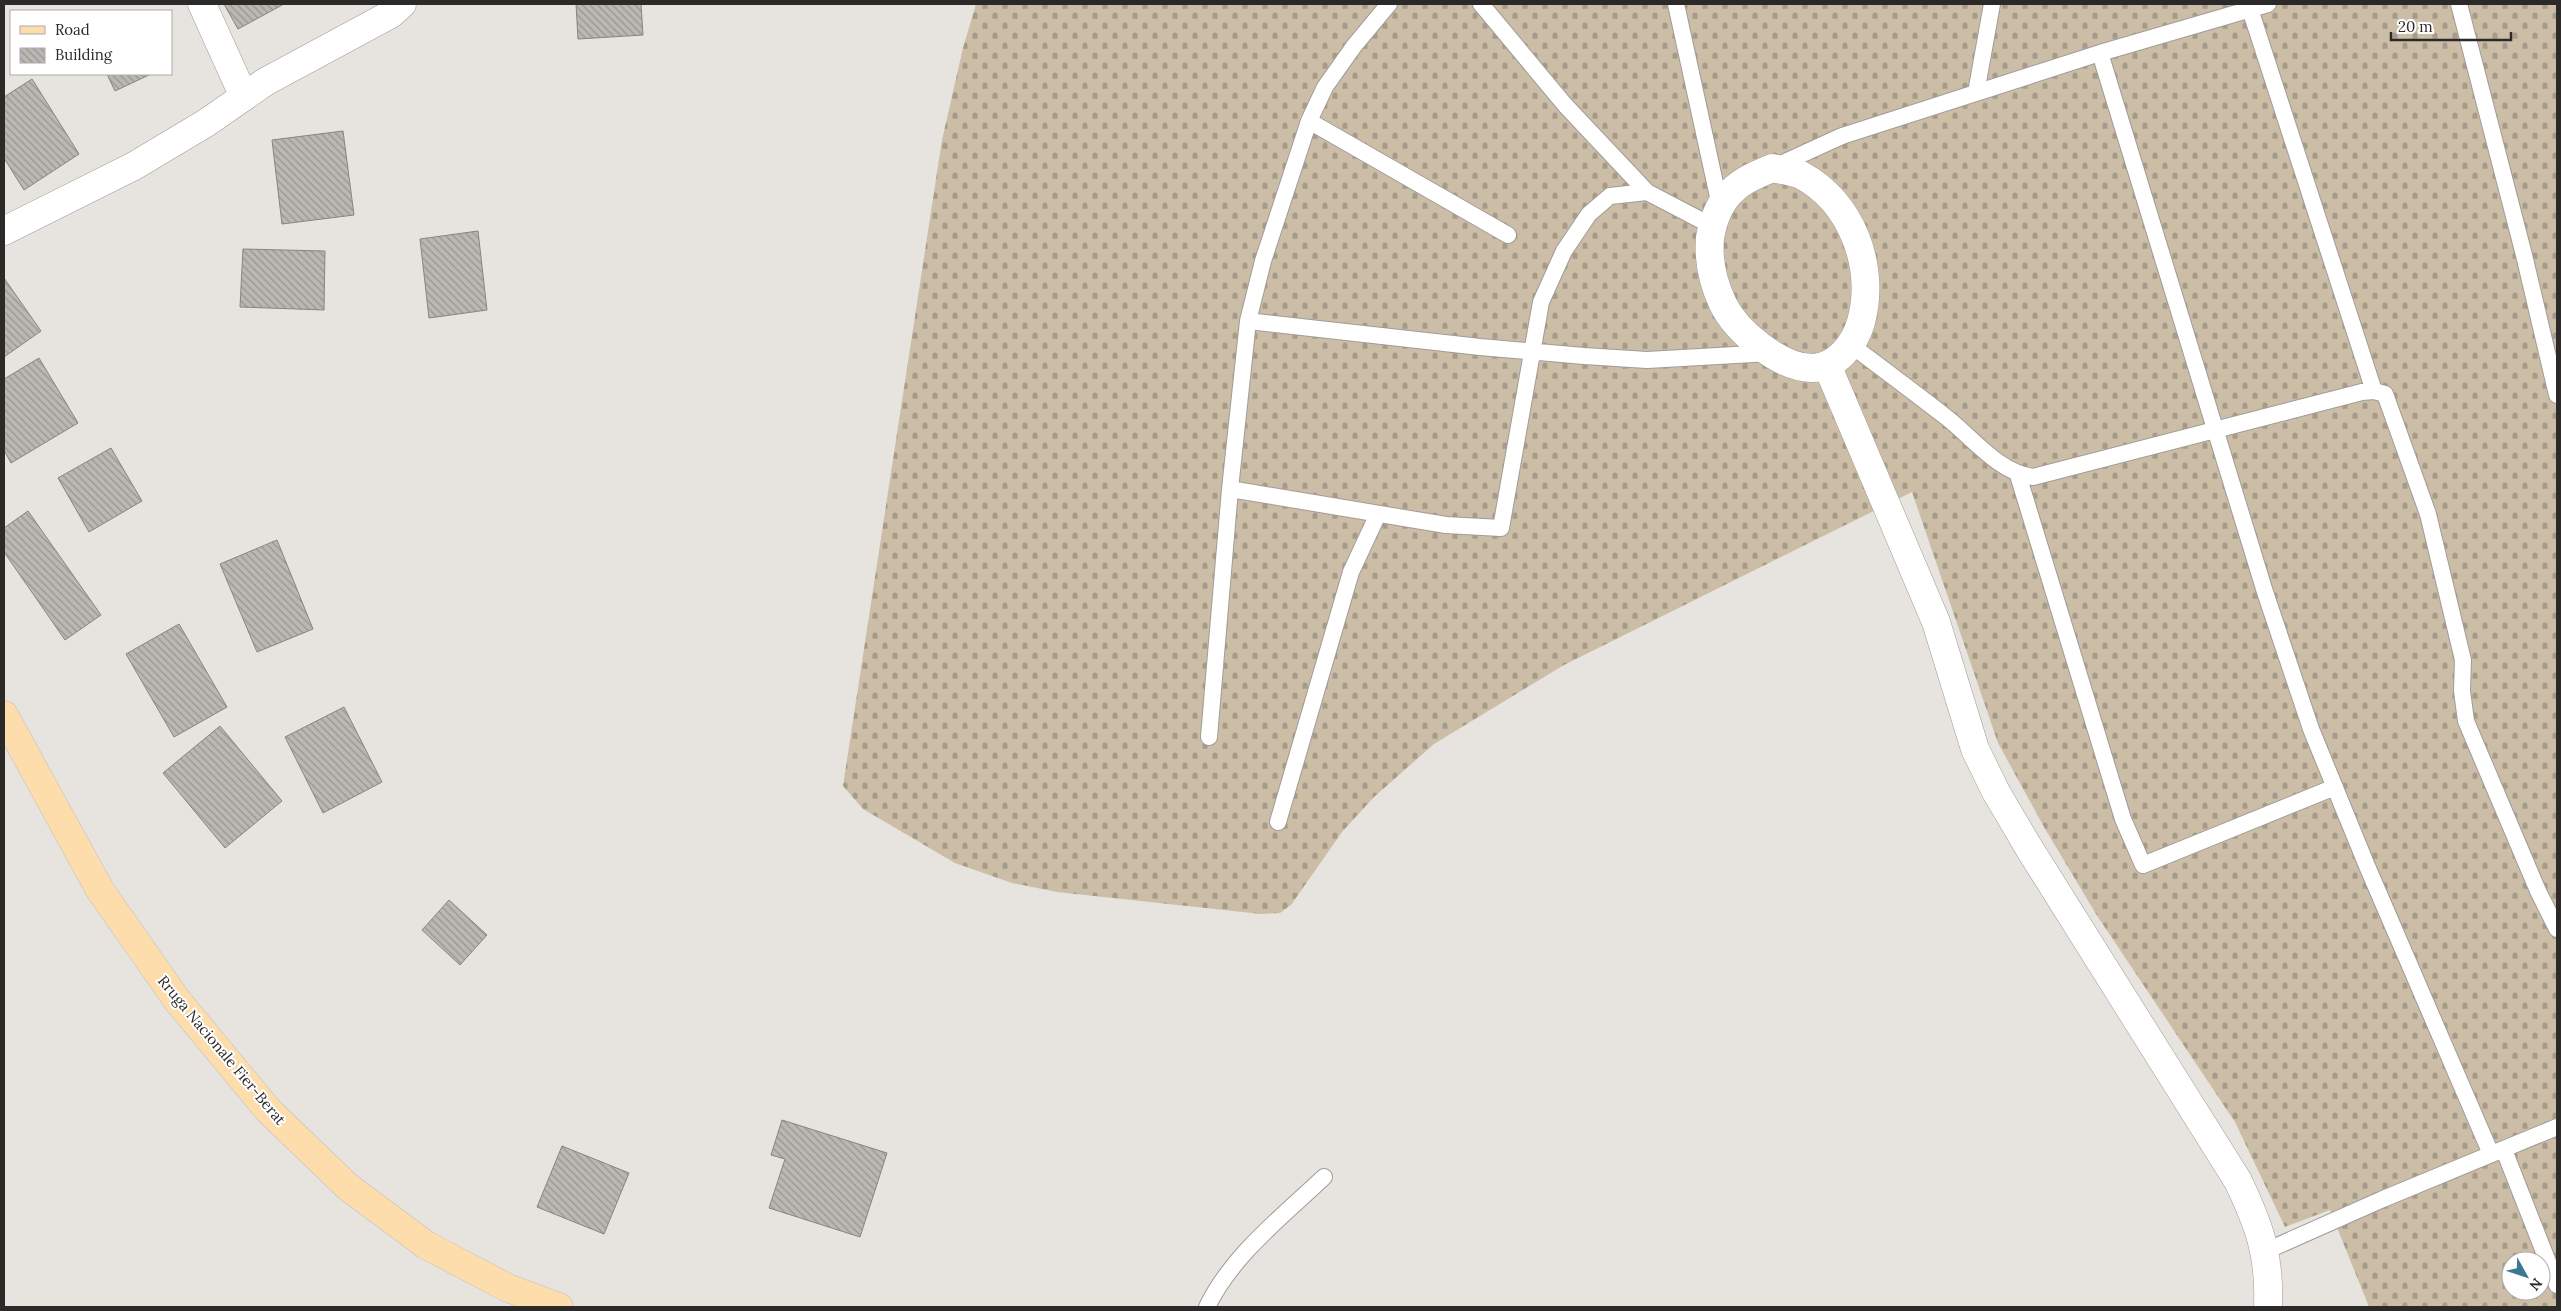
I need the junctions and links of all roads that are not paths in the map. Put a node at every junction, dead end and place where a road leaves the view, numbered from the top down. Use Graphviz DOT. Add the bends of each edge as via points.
graph roads {
  1 [pos="202,4"];
  2 [pos="402,4"];
  3 [pos="1389,4"];
  4 [pos="1481,4"];
  5 [pos="1676,4"];
  6 [pos="1992,4"];
  7 [pos="2268,4"];
  8 [pos="2459,4"];
  9 [pos="2250,9"];
  10 [pos="2100,53"];
  11 [pos="1976,93"];
  12 [pos="244,97"];
  13 [pos="1309,121"];
  14 [pos="1772,168"];
  15 [pos="1647,192"];
  16 [pos="1716,216"];
  17 [pos="4,231"];
  18 [pos="1508,235"];
  19 [pos="1248,322"];
  20 [pos="1851,344"];
  21 [pos="1532,352"];
  22 [pos="1772,353"];
  23 [pos="1827,365"];
  24 [pos="2374,391"];
  25 [pos="2557,395"];
  26 [pos="2215,430"];
  27 [pos="2018,475"];
  28 [pos="1230,489"];
  29 [pos="1378,514"];
  30 [pos="4,715"];
  31 [pos="1209,737"];
  32 [pos="2334,787"];
  33 [pos="1278,822"];
  34 [pos="2557,929"];
  35 [pos="2557,1127"];
  36 [pos="2498,1152"];
  37 [pos="1324,1177"];
  38 [pos="2266,1251"];
  39 [pos="2557,1285"];
  40 [pos="559,1307"];
  41 [pos="1207,1307"];
  42 [pos="2268,1307"];
  1 -- 12 [label="street"];
  2 -- 12 [label="street" via="391,14 265,82"];
  3 -- 13 [label="lane" via="1325,87"];
  4 -- 15 [label="lane" via="1564,105"];
  5 -- 16 [label="lane"];
  6 -- 11 [label="lane"];
  7 -- 9 [label="lane"];
  8 -- 25 [label="lane"];
  9 -- 10 [label="lane"];
  9 -- 24 [label="lane"];
  10 -- 11 [label="lane"];
  10 -- 26 [label="lane"];
  11 -- 14 [label="lane" via="1842,136"];
  12 -- 17 [label="street" via="134,166"];
  13 -- 18 [label="lane"];
  13 -- 19 [label="lane" via="1263,261"];
  14 -- 16 [label="street" via="1738,186"];
  14 -- 20 [label="street" via="1799,174 1815,184 1837,204 1853,232 1864,264 1866,295 1861,323"];
  15 -- 16 [label="lane"];
  15 -- 21 [label="lane" via="1610,196 1589,214 1564,251 1541,302"];
  16 -- 22 [label="street" via="1708,255 1723,305 1751,339"];
  19 -- 21 [label="lane"];
  19 -- 28 [label="lane"];
  20 -- 23 [label="street" via="1840,357"];
  20 -- 27 [label="lane"];
  21 -- 22 [label="lane" via="1647,360"];
  21 -- 29 [label="lane" via="1501,528 1446,525"];
  22 -- 23 [label="street" via="1792,364 1812,368"];
  23 -- 38 [label="street" via="1936,622 1975,749 1996,792 2238,1180 2255,1216"];
  24 -- 26 [label="lane"];
  24 -- 34 [label="lane" via="2385,394 2428,514 2463,660 2462,691 2466,721 2538,892"];
  26 -- 27 [label="lane" via="2033,477"];
  26 -- 32 [label="lane" via="2265,592"];
  27 -- 32 [label="lane" via="2117,801 2143,864"];
  28 -- 29 [label="lane"];
  28 -- 31 [label="lane"];
  29 -- 33 [label="lane" via="1351,572"];
  30 -- 40 [label="main road, Rruga Nacionale Fier-Berat" via="100,890 177,1000 268,1110 348,1187 426,1245 508,1288"];
  32 -- 36 [label="lane"];
  35 -- 36 [label="lane"];
  36 -- 38 [label="lane"];
  36 -- 39 [label="lane"];
  37 -- 41 [label="lane" via="1246,1251"];
  38 -- 42 [label="street"];
}
